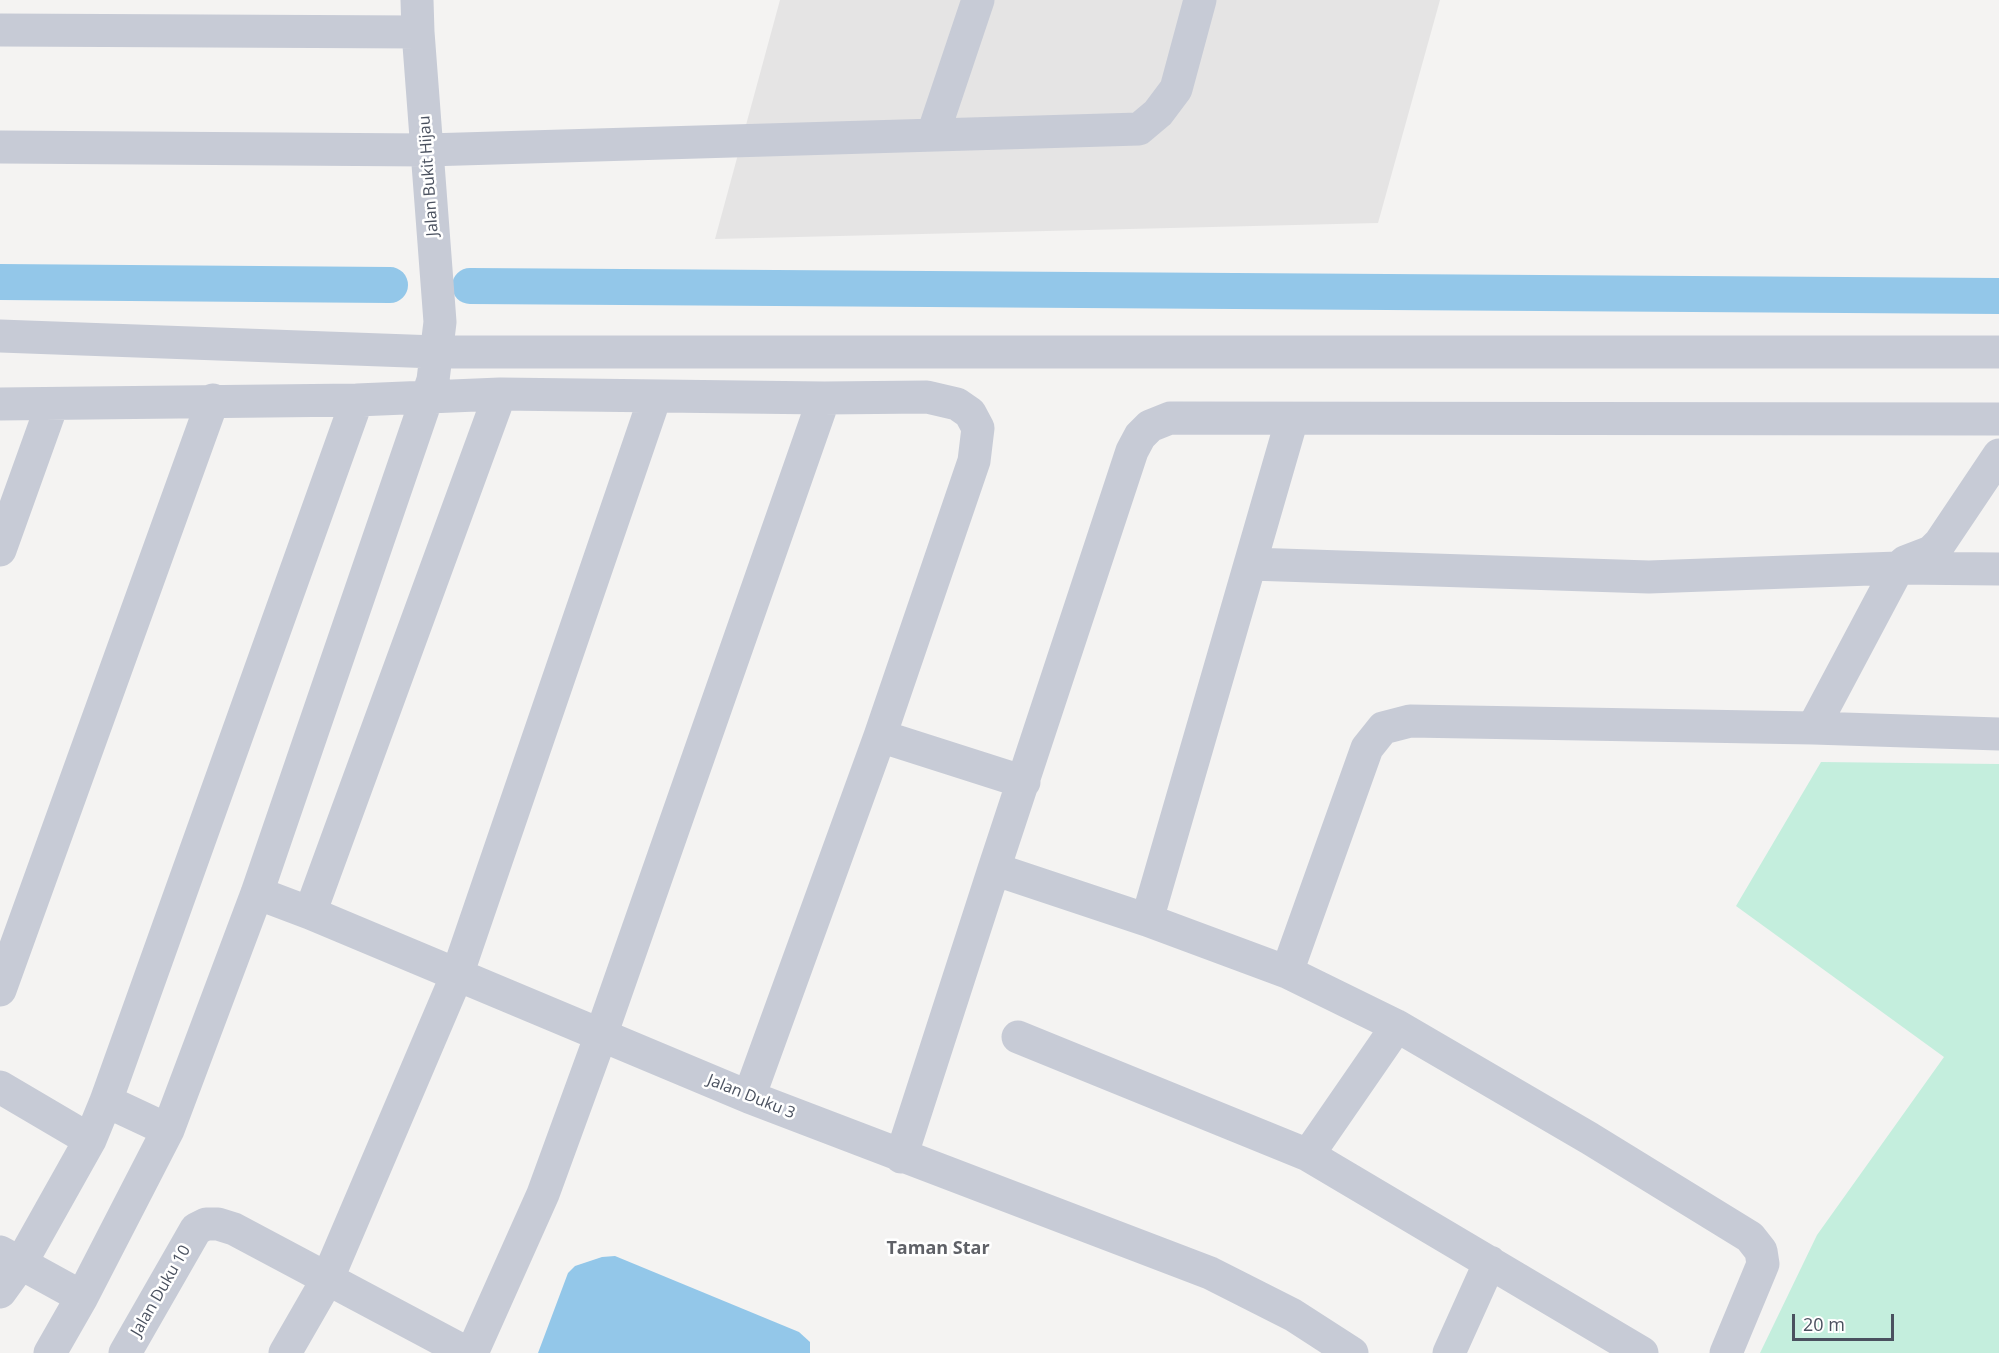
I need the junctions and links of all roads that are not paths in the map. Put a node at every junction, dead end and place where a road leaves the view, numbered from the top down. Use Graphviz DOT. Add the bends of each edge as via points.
graph roads {
  1 [pos="978,0"];
  2 [pos="1200,0"];
  3 [pos="417,16"];
  4 [pos="0,30"];
  5 [pos="933,134"];
  6 [pos="0,147"];
  7 [pos="427,150"];
  8 [pos="0,336"];
  9 [pos="436,352"];
  10 [pos="1999,352"];
  11 [pos="500,394"];
  12 [pos="427,396"];
  13 [pos="655,397"];
  14 [pos="824,398"];
  15 [pos="213,400"];
  16 [pos="357,400"];
  17 [pos="0,404"];
  18 [pos="52,405"];
  19 [pos="1999,418"];
  20 [pos="1292,419"];
  21 [pos="1999,455"];
  22 [pos="0,550"];
  23 [pos="1250,564"];
  24 [pos="1898,568"];
  25 [pos="1999,569"];
  26 [pos="1813,728"];
  27 [pos="1999,734"];
  28 [pos="880,736"];
  29 [pos="1024,782"];
  30 [pos="994,869"];
  31 [pos="257,893"];
  32 [pos="310,913"];
  33 [pos="1147,920"];
  34 [pos="1287,972"];
  35 [pos="457,975"];
  36 [pos="0,990"];
  37 [pos="1397,1026"];
  38 [pos="601,1035"];
  39 [pos="1018,1037"];
  40 [pos="0,1087"];
  41 [pos="749,1097"];
  42 [pos="106,1101"];
  43 [pos="168,1130"];
  44 [pos="90,1140"];
  45 [pos="1308,1155"];
  46 [pos="901,1157"];
  47 [pos="11,1258"];
  48 [pos="1490,1262"];
  49 [pos="327,1280"];
  50 [pos="0,1292"];
  51 [pos="82,1297"];
  52 [pos="50,1353"];
  53 [pos="125,1353"];
  54 [pos="285,1353"];
  55 [pos="467,1353"];
  56 [pos="471,1353"];
  57 [pos="1352,1353"];
  58 [pos="1449,1353"];
  59 [pos="1642,1353"];
  60 [pos="1726,1353"];
  1 -- 5 [label="street"];
  2 -- 5 [label="street" via="1176,89 1158,113 1139,129"];
  3 -- 4 [label="street"];
  3 -- 7 [label="street, Jalan Bukit Hijau"];
  5 -- 7 [label="street"];
  6 -- 7 [label="street"];
  7 -- 9 [label="street, Jalan Bukit Hijau" via="440,321"];
  8 -- 9 [label="street"];
  9 -- 10 [label="street"];
  9 -- 12 [label="street, Jalan Bukit Hijau"];
  11 -- 12 [label="street"];
  11 -- 13 [label="street"];
  11 -- 32 [label="street"];
  12 -- 16 [label="street"];
  12 -- 31 [label="street, Jalan Bukit Hijau"];
  13 -- 14 [label="street"];
  13 -- 35 [label="street"];
  14 -- 28 [label="street" via="927,397 957,404 970,413 978,428 974,460"];
  14 -- 38 [label="street"];
  15 -- 16 [label="street"];
  15 -- 18 [label="street"];
  15 -- 36 [label="street"];
  16 -- 42 [label="street"];
  17 -- 18 [label="street"];
  18 -- 22 [label="street"];
  19 -- 20 [label="street"];
  20 -- 23 [label="street"];
  20 -- 29 [label="street" via="1170,418 1150,426 1140,436"];
  21 -- 24 [label="street" via="1940,543 1931,552"];
  23 -- 24 [label="street" via="1649,577"];
  23 -- 33 [label="street"];
  24 -- 25 [label="street"];
  24 -- 26 [label="street"];
  26 -- 27 [label="street"];
  26 -- 34 [label="street" via="1410,721 1383,728 1367,748"];
  28 -- 29 [label="street"];
  28 -- 41 [label="street"];
  29 -- 30 [label="street"];
  30 -- 33 [label="street"];
  30 -- 46 [label="street"];
  31 -- 32 [label="street, Jalan Duku 3"];
  31 -- 43 [label="street, Jalan Bukit Hijau"];
  32 -- 35 [label="street, Jalan Duku 3"];
  33 -- 34 [label="street"];
  34 -- 37 [label="street"];
  35 -- 38 [label="street, Jalan Duku 3"];
  35 -- 49 [label="street"];
  37 -- 45 [label="street"];
  37 -- 60 [label="street" via="1750,1237 1761,1251 1762,1264"];
  38 -- 41 [label="street, Jalan Duku 3"];
  38 -- 56 [label="street" via="543,1194"];
  39 -- 45 [label="street"];
  40 -- 44 [label="street"];
  41 -- 46 [label="street, Jalan Duku 3"];
  42 -- 43 [label="street"];
  42 -- 44 [label="street"];
  43 -- 51 [label="street, Jalan Bukit Hijau"];
  44 -- 47 [label="street"];
  45 -- 48 [label="street"];
  46 -- 57 [label="street, Jalan Duku 3" via="1210,1273 1293,1315"];
  47 -- 50 [label="street"];
  47 -- 51 [label="street"];
  48 -- 58 [label="street"];
  48 -- 59 [label="street"];
  49 -- 53 [label="street, Jalan Duku 10" via="234,1228 206,1224 196,1229"];
  49 -- 54 [label="street"];
  49 -- 55 [label="street"];
  51 -- 52 [label="street, Jalan Bukit Hijau"];
}
